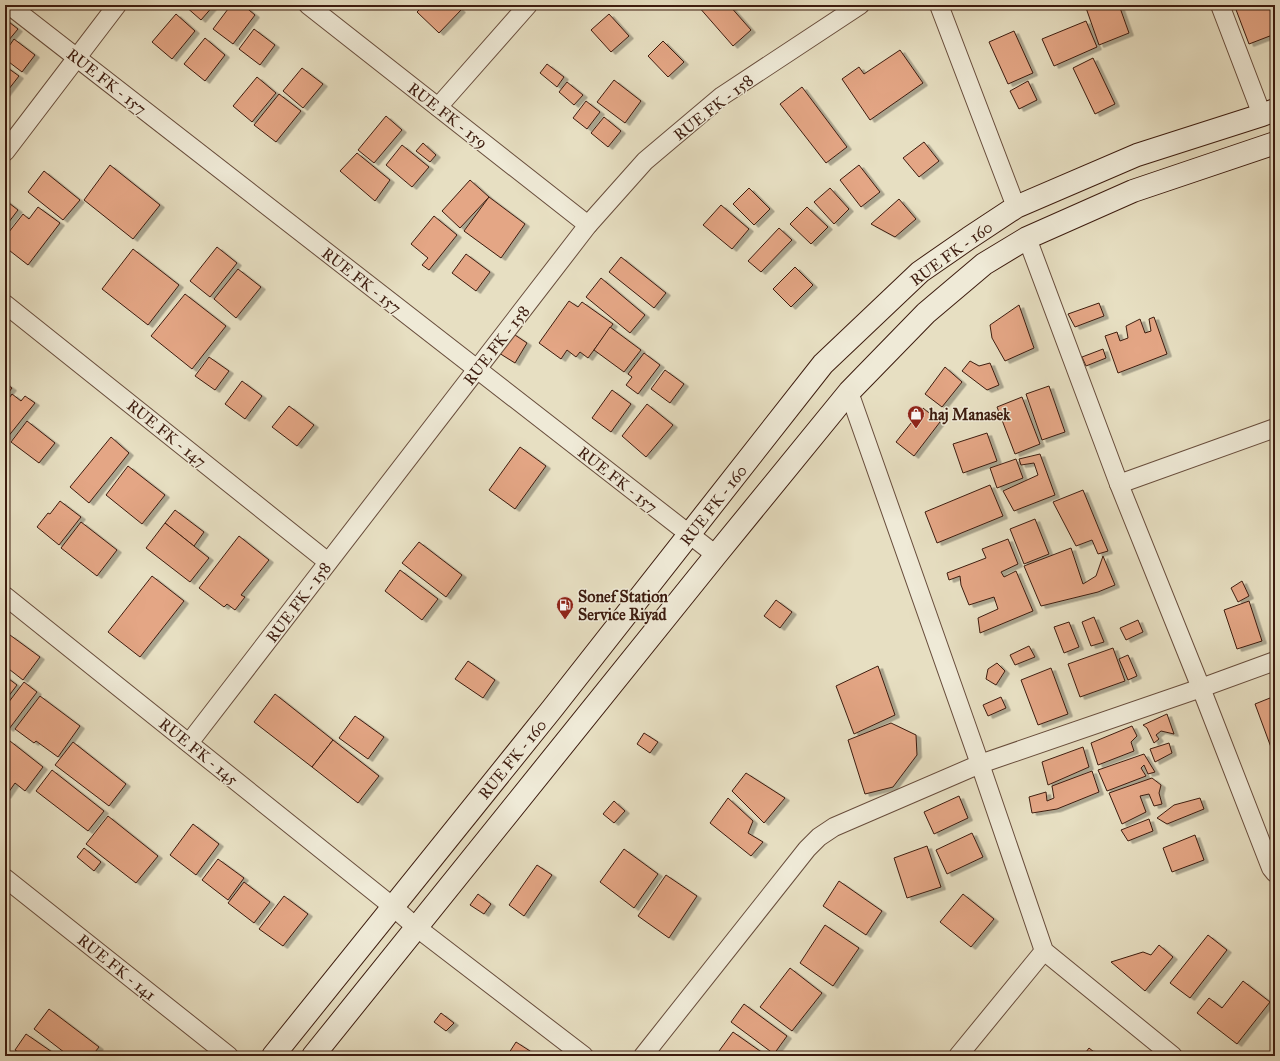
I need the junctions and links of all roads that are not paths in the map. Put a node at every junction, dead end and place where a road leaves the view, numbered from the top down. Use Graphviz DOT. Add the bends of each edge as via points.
graph roads {
  1 [pos="9,5"];
  2 [pos="117,5"];
  3 [pos="308,5"];
  4 [pos="528,5"];
  5 [pos="860,5"];
  6 [pos="939,5"];
  7 [pos="1220,5"];
  8 [pos="78,58"];
  9 [pos="438,107"];
  10 [pos="1269,112"];
  11 [pos="1275,143"];
  12 [pos="5,152"];
  13 [pos="1016,207"];
  14 [pos="588,225"];
  15 [pos="969,238"];
  16 [pos="1027,238"];
  17 [pos="984,264"];
  18 [pos="5,304"];
  19 [pos="477,370"];
  20 [pos="849,392"];
  21 [pos="1275,428"];
  22 [pos="1119,484"];
  23 [pos="689,534"];
  24 [pos="716,556"];
  25 [pos="328,562"];
  26 [pos="5,596"];
  27 [pos="1275,661"];
  28 [pos="1202,688"];
  29 [pos="189,743"];
  30 [pos="980,764"];
  31 [pos="1275,873"];
  32 [pos="5,878"];
  33 [pos="392,906"];
  34 [pos="416,927"];
  35 [pos="1044,951"];
  36 [pos="228,1056"];
  37 [pos="273,1056"];
  38 [pos="313,1056"];
  39 [pos="584,1056"];
  40 [pos="643,1056"];
  41 [pos="958,1056"];
  42 [pos="1172,1056"];
  1 -- 8 [label="street, RUE FK - 157"];
  2 -- 8 [label="street"];
  3 -- 9 [label="street, RUE FK - 159"];
  4 -- 9 [label="street"];
  5 -- 14 [label="street, RUE FK - 158" via="722,96 645,161"];
  6 -- 13 [label="street"];
  7 -- 10 [label="street"];
  8 -- 12 [label="street"];
  8 -- 19 [label="street, RUE FK - 157"];
  9 -- 14 [label="street, RUE FK - 159"];
  10 -- 13 [label="main road, RUE FK - 160" via="1137,155"];
  11 -- 16 [label="main road, RUE FK - 160" via="1132,191"];
  13 -- 15 [label="main road, RUE FK - 160"];
  14 -- 19 [label="street, RUE FK - 158"];
  15 -- 17 [label="main road"];
  15 -- 23 [label="main road, RUE FK - 160" via="920,272 823,364"];
  16 -- 17 [label="main road, RUE FK - 160"];
  16 -- 22 [label="street"];
  17 -- 20 [label="main road, RUE FK - 160" via="926,313"];
  18 -- 25 [label="street, RUE FK - 147"];
  19 -- 23 [label="street, RUE FK - 157"];
  19 -- 25 [label="street, RUE FK - 158"];
  20 -- 24 [label="main road, RUE FK - 160"];
  20 -- 30 [label="street"];
  21 -- 22 [label="street"];
  22 -- 28 [label="street"];
  23 -- 24 [label="street, RUE FK - 157"];
  23 -- 33 [label="main road, RUE FK - 160" via="552,709"];
  24 -- 34 [label="main road, RUE FK - 160"];
  25 -- 29 [label="street, RUE FK - 158"];
  26 -- 29 [label="street, RUE FK - 145"];
  27 -- 28 [label="street"];
  28 -- 30 [label="street"];
  28 -- 31 [label="street"];
  29 -- 33 [label="street, RUE FK - 145"];
  30 -- 35 [label="street"];
  30 -- 40 [label="street" via="834,827 819,837"];
  32 -- 36 [label="street, RUE FK - 141"];
  33 -- 34 [label="street, RUE FK - 145"];
  33 -- 37 [label="main road, RUE FK - 160"];
  34 -- 38 [label="main road, RUE FK - 160"];
  34 -- 39 [label="street, RUE FK - 145"];
  35 -- 41 [label="street"];
  35 -- 42 [label="street"];
}
